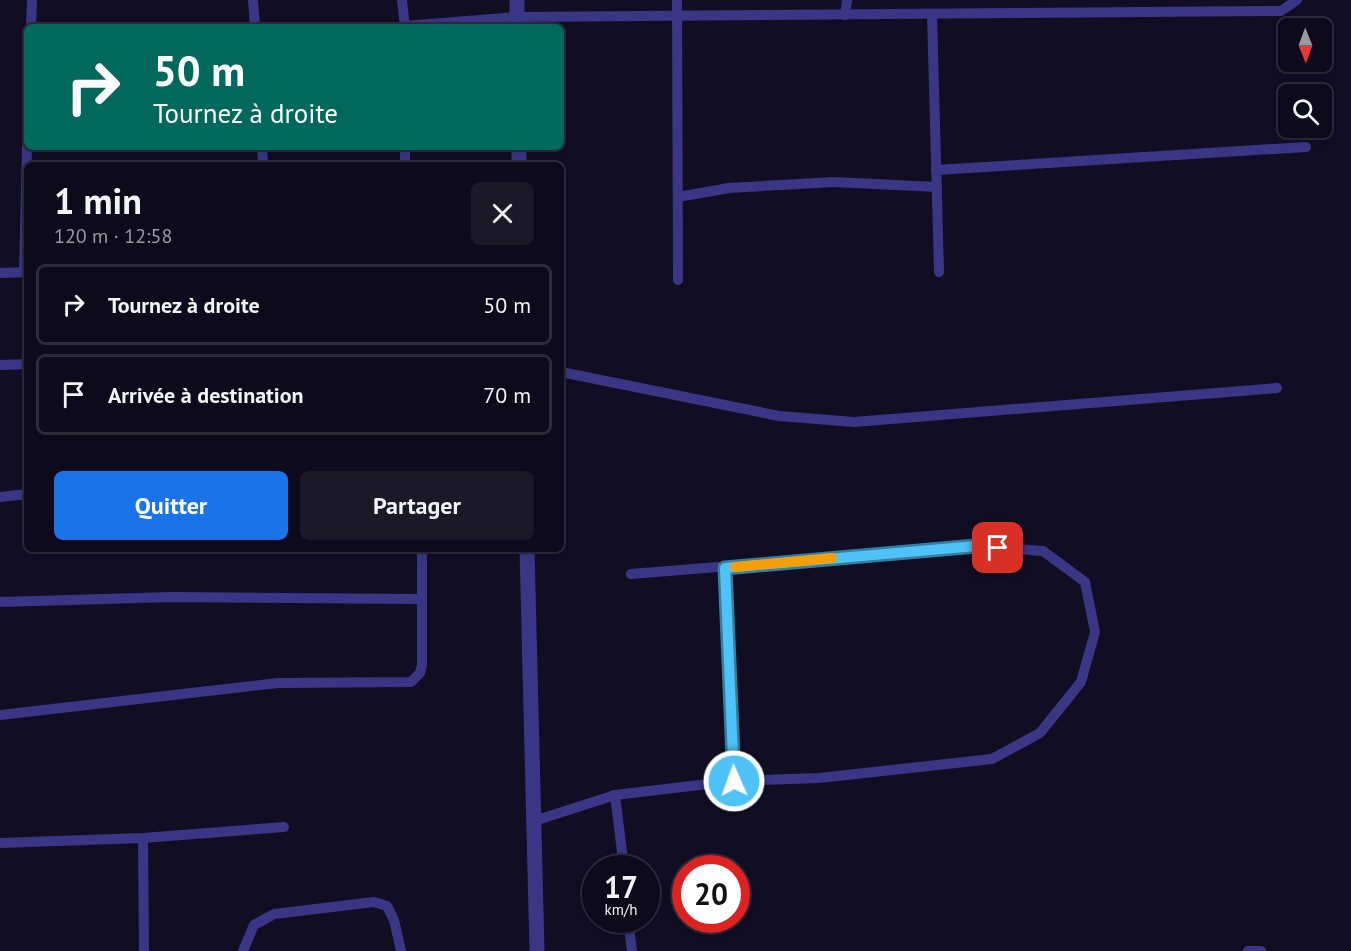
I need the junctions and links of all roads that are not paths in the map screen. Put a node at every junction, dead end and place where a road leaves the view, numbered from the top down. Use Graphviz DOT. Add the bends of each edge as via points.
graph roads {
  1 [pos="32,0"];
  2 [pos="254,0"];
  3 [pos="402,0"];
  4 [pos="517,0"];
  5 [pos="677,0"];
  6 [pos="847,0"];
  7 [pos="1061,0"];
  8 [pos="1297,0"];
  9 [pos="1060,13"];
  10 [pos="932,14"];
  11 [pos="845,15"];
  12 [pos="677,16"];
  13 [pos="517,22"];
  14 [pos="31,24"];
  15 [pos="255,24"];
  16 [pos="405,24"];
  17 [pos="472,24"];
  18 [pos="1306,147"];
  19 [pos="936,170"];
  20 [pos="937,187"];
  21 [pos="678,197"];
  22 [pos="24,272"];
  23 [pos="939,272"];
  24 [pos="0,273"];
  25 [pos="678,280"];
  26 [pos="24,364"];
  27 [pos="0,365"];
  28 [pos="564,373"];
  29 [pos="1277,388"];
  30 [pos="24,494"];
  31 [pos="0,497"];
  32 [pos="422,552"];
  33 [pos="527,552"];
  34 [pos="725,568"];
  35 [pos="631,574"];
  36 [pos="421,599"];
  37 [pos="0,603"];
  38 [pos="0,716"];
  39 [pos="734,781"];
  40 [pos="615,795"];
  41 [pos="534,821"];
  42 [pos="284,827"];
  43 [pos="143,838"];
  44 [pos="0,843"];
  45 [pos="622,855"];
  46 [pos="630,933"];
  47 [pos="144,951"];
  48 [pos="243,951"];
  49 [pos="401,951"];
  50 [pos="537,951"];
  51 [pos="632,951"];
  52 [pos="1248,951"];
  53 [pos="1261,951"];
  1 -- 14 [label="lane"];
  2 -- 15 [label="lane"];
  3 -- 16 [label="lane"];
  4 -- 13 [label="street"];
  5 -- 12 [label="lane"];
  6 -- 11 [label="lane"];
  7 -- 9 [label="lane"];
  8 -- 9 [label="lane" via="1281,11"];
  9 -- 10 [label="lane"];
  10 -- 11 [label="lane"];
  10 -- 19 [label="lane"];
  11 -- 12 [label="lane"];
  12 -- 13 [label="lane"];
  12 -- 21 [label="lane"];
  13 -- 17 [label="lane"];
  18 -- 19 [label="lane"];
  19 -- 20 [label="lane"];
  20 -- 21 [label="lane" via="834,182 729,188"];
  20 -- 23 [label="lane"];
  21 -- 25 [label="lane"];
  22 -- 24 [label="lane"];
  26 -- 27 [label="lane"];
  28 -- 29 [label="lane" via="818,421 854,422"];
  30 -- 31 [label="lane"];
  32 -- 36 [label="lane"];
  33 -- 41 [label="street"];
  34 -- 35 [label="lane"];
  34 -- 39 [label="lane"];
  34 -- 39 [label="lane" via="976,546 1043,550 1085,582 1095,632 1081,682 1040,733 992,759 819,778"];
  36 -- 37 [label="lane" via="173,597"];
  36 -- 38 [label="lane" via="422,665 411,682 256,685"];
  39 -- 40 [label="lane"];
  40 -- 41 [label="lane"];
  40 -- 45 [label="lane"];
  41 -- 50 [label="street"];
  42 -- 43 [label="lane"];
  43 -- 44 [label="lane"];
  43 -- 47 [label="lane"];
  46 -- 51 [label="lane"];
  48 -- 49 [label="lane" via="254,925 274,914 374,902 387,906"];
  52 -- 53 [label="lane"];
}
